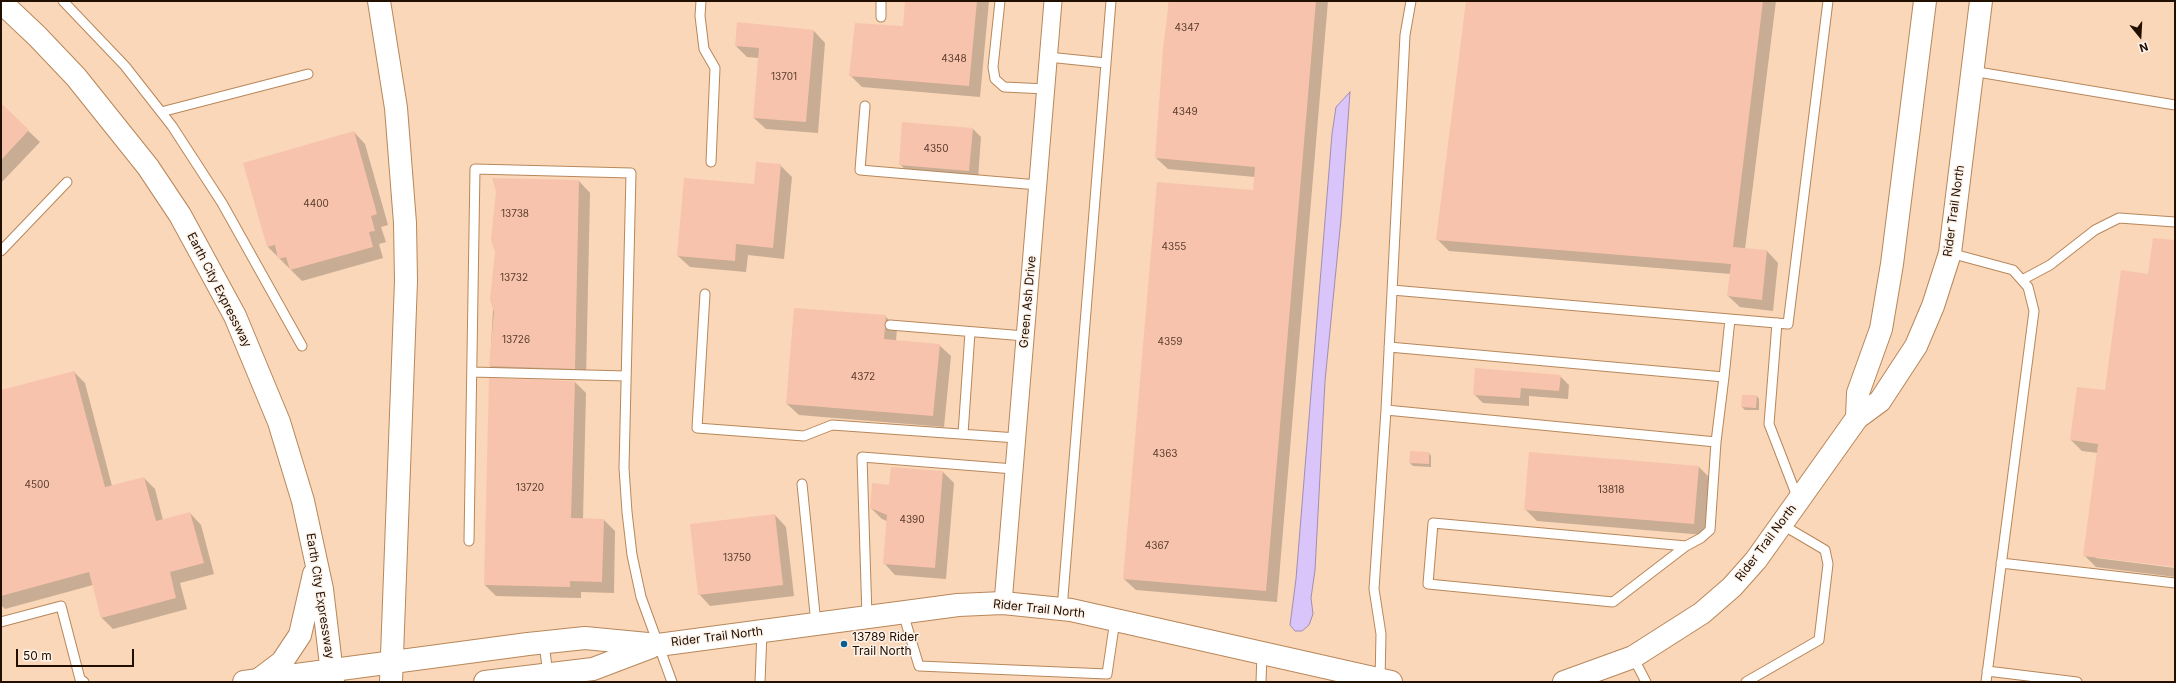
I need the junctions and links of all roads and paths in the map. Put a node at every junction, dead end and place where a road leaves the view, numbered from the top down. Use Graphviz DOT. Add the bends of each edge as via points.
graph roads {
  1 [pos="63,1"];
  2 [pos="379,1"];
  3 [pos="701,1"];
  4 [pos="881,1"];
  5 [pos="1000,1"];
  6 [pos="1053,1"];
  7 [pos="1111,1"];
  8 [pos="1411,1"];
  9 [pos="1828,1"];
  10 [pos="1925,1"];
  11 [pos="1982,1"];
  12 [pos="1,2"];
  13 [pos="881,17"];
  14 [pos="1048,57"];
  15 [pos="1106,63"];
  16 [pos="1972,71"];
  17 [pos="308,74"];
  18 [pos="1046,89"];
  19 [pos="2175,105"];
  20 [pos="864,106"];
  21 [pos="161,112"];
  22 [pos="711,162"];
  23 [pos="67,182"];
  24 [pos="1038,185"];
  25 [pos="2175,222"];
  26 [pos="1,251"];
  27 [pos="1950,253"];
  28 [pos="2022,280"];
  29 [pos="1392,290"];
  30 [pos="706,294"];
  31 [pos="1730,319"];
  32 [pos="1777,323"];
  33 [pos="890,325"];
  34 [pos="970,332"];
  35 [pos="1025,336"];
  36 [pos="302,346"];
  37 [pos="1389,347"];
  38 [pos="472,372"];
  39 [pos="626,376"];
  40 [pos="1724,378"];
  41 [pos="1386,410"];
  42 [pos="1857,418"];
  43 [pos="963,434"];
  44 [pos="1017,438"];
  45 [pos="1716,442"];
  46 [pos="1014,469"];
  47 [pos="802,484"];
  48 [pos="1798,500"];
  49 [pos="1781,524"];
  50 [pos="469,541"];
  51 [pos="1686,546"];
  52 [pos="317,561"];
  53 [pos="2001,563"];
  54 [pos="2175,582"];
  55 [pos="1003,603"];
  56 [pos="1062,609"];
  57 [pos="903,613"];
  58 [pos="867,617"];
  59 [pos="1115,620"];
  60 [pos="1,622"];
  61 [pos="816,624"];
  62 [pos="762,632"];
  63 [pos="544,643"];
  64 [pos="658,645"];
  65 [pos="1262,654"];
  66 [pos="1633,657"];
  67 [pos="1987,671"];
  68 [pos="391,672"];
  69 [pos="333,676"];
  70 [pos="548,678"];
  71 [pos="251,681"];
  72 [pos="1385,681"];
  73 [pos="84,682"];
  74 [pos="485,682"];
  75 [pos="672,682"];
  76 [pos="760,682"];
  77 [pos="1261,682"];
  78 [pos="1564,682"];
  79 [pos="1646,682"];
  80 [pos="1746,682"];
  81 [pos="1986,682"];
  82 [pos="2077,682"];
  1 -- 21 [label="lane" via="125,66"];
  2 -- 68 [label="main road" via="396,108 405,223 406,281"];
  3 -- 22 [label="lane" via="704,49 715,68"];
  4 -- 13 [label="lane"];
  5 -- 18 [label="lane" via="993,67 995,79 1004,86"];
  6 -- 14 [label="street, Green Ash Drive"];
  7 -- 15 [label="lane"];
  8 -- 29 [label="lane" via="1405,35"];
  9 -- 32 [label="lane" via="1788,324"];
  10 -- 42 [label="main road" via="1892,264 1881,329 1858,393"];
  11 -- 16 [label="main road, Rider Trail North"];
  12 -- 52 [label="main road, Earth City Expressway" via="76,77 113,122 168,197 209,265 236,316 279,422 303,501"];
  14 -- 15 [label="lane"];
  14 -- 18 [label="street, Green Ash Drive"];
  15 -- 56 [label="lane"];
  16 -- 19 [label="lane"];
  16 -- 27 [label="main road, Rider Trail North"];
  17 -- 21 [label="lane"];
  18 -- 24 [label="street, Green Ash Drive"];
  20 -- 24 [label="lane" via="860,170"];
  21 -- 36 [label="lane" via="222,203"];
  23 -- 26 [label="lane"];
  24 -- 35 [label="street, Green Ash Drive"];
  25 -- 28 [label="lane" via="2119,218 2095,230 2050,265"];
  27 -- 28 [label="lane" via="2013,270"];
  27 -- 42 [label="main road, Rider Trail North" via="1933,306 1916,346 1880,401"];
  28 -- 53 [label="lane" via="2028,287 2034,311"];
  29 -- 31 [label="lane"];
  29 -- 37 [label="lane"];
  30 -- 43 [label="lane" via="697,428 804,436 832,425"];
  31 -- 32 [label="lane"];
  31 -- 40 [label="lane"];
  32 -- 48 [label="lane" via="1769,424"];
  33 -- 34 [label="lane"];
  34 -- 35 [label="lane"];
  34 -- 43 [label="lane"];
  35 -- 44 [label="street, Green Ash Drive"];
  37 -- 40 [label="lane"];
  37 -- 41 [label="lane"];
  38 -- 39 [label="lane"];
  38 -- 39 [label="lane" via="475,169 631,172"];
  38 -- 50 [label="lane"];
  39 -- 64 [label="lane" via="624,468 631,548 641,597"];
  40 -- 45 [label="lane"];
  41 -- 45 [label="lane"];
  41 -- 72 [label="lane" via="1374,589"];
  42 -- 48 [label="main road, Rider Trail North"];
  43 -- 44 [label="lane"];
  44 -- 46 [label="street, Green Ash Drive"];
  45 -- 51 [label="lane" via="1710,530"];
  46 -- 55 [label="street, Green Ash Drive"];
  46 -- 58 [label="lane" via="862,457"];
  47 -- 61 [label="lane"];
  48 -- 49 [label="main road, Rider Trail North"];
  49 -- 66 [label="main road, Rider Trail North" via="1756,560 1732,587 1702,613"];
  49 -- 80 [label="lane" via="1825,550 1828,564 1819,640"];
  51 -- 51 [label="lane" via="1433,523 1428,584 1613,602"];
  52 -- 69 [label="main road, Earth City Expressway"];
  52 -- 71 [label="main road" via="300,635 282,662"];
  53 -- 54 [label="lane"];
  53 -- 67 [label="lane"];
  55 -- 56 [label="main road, Rider Trail North"];
  55 -- 57 [label="main road, Rider Trail North" via="958,605"];
  56 -- 59 [label="main road, Rider Trail North"];
  57 -- 58 [label="main road, Rider Trail North"];
  57 -- 59 [label="lane" via="919,666 1107,674"];
  58 -- 61 [label="main road, Rider Trail North"];
  59 -- 65 [label="main road, Rider Trail North"];
  60 -- 73 [label="lane" via="61,606 80,679"];
  61 -- 62 [label="main road, Rider Trail North"];
  62 -- 64 [label="main road, Rider Trail North"];
  62 -- 76 [label="lane"];
  63 -- 64 [label="main road, Rider Trail North" via="585,638"];
  63 -- 68 [label="main road, Rider Trail North"];
  63 -- 70 [label="lane"];
  64 -- 70 [label="main road, Rider Trail North" via="593,669"];
  64 -- 75 [label="lane"];
  65 -- 72 [label="main road, Rider Trail North"];
  65 -- 77 [label="lane"];
  66 -- 78 [label="main road, Rider Trail North"];
  66 -- 79 [label="lane"];
  67 -- 81 [label="lane"];
  67 -- 82 [label="lane"];
  68 -- 69 [label="main road, Rider Trail North"];
  69 -- 71 [label="main road, Rider Trail North"];
  70 -- 74 [label="main road, Rider Trail North"];
}
